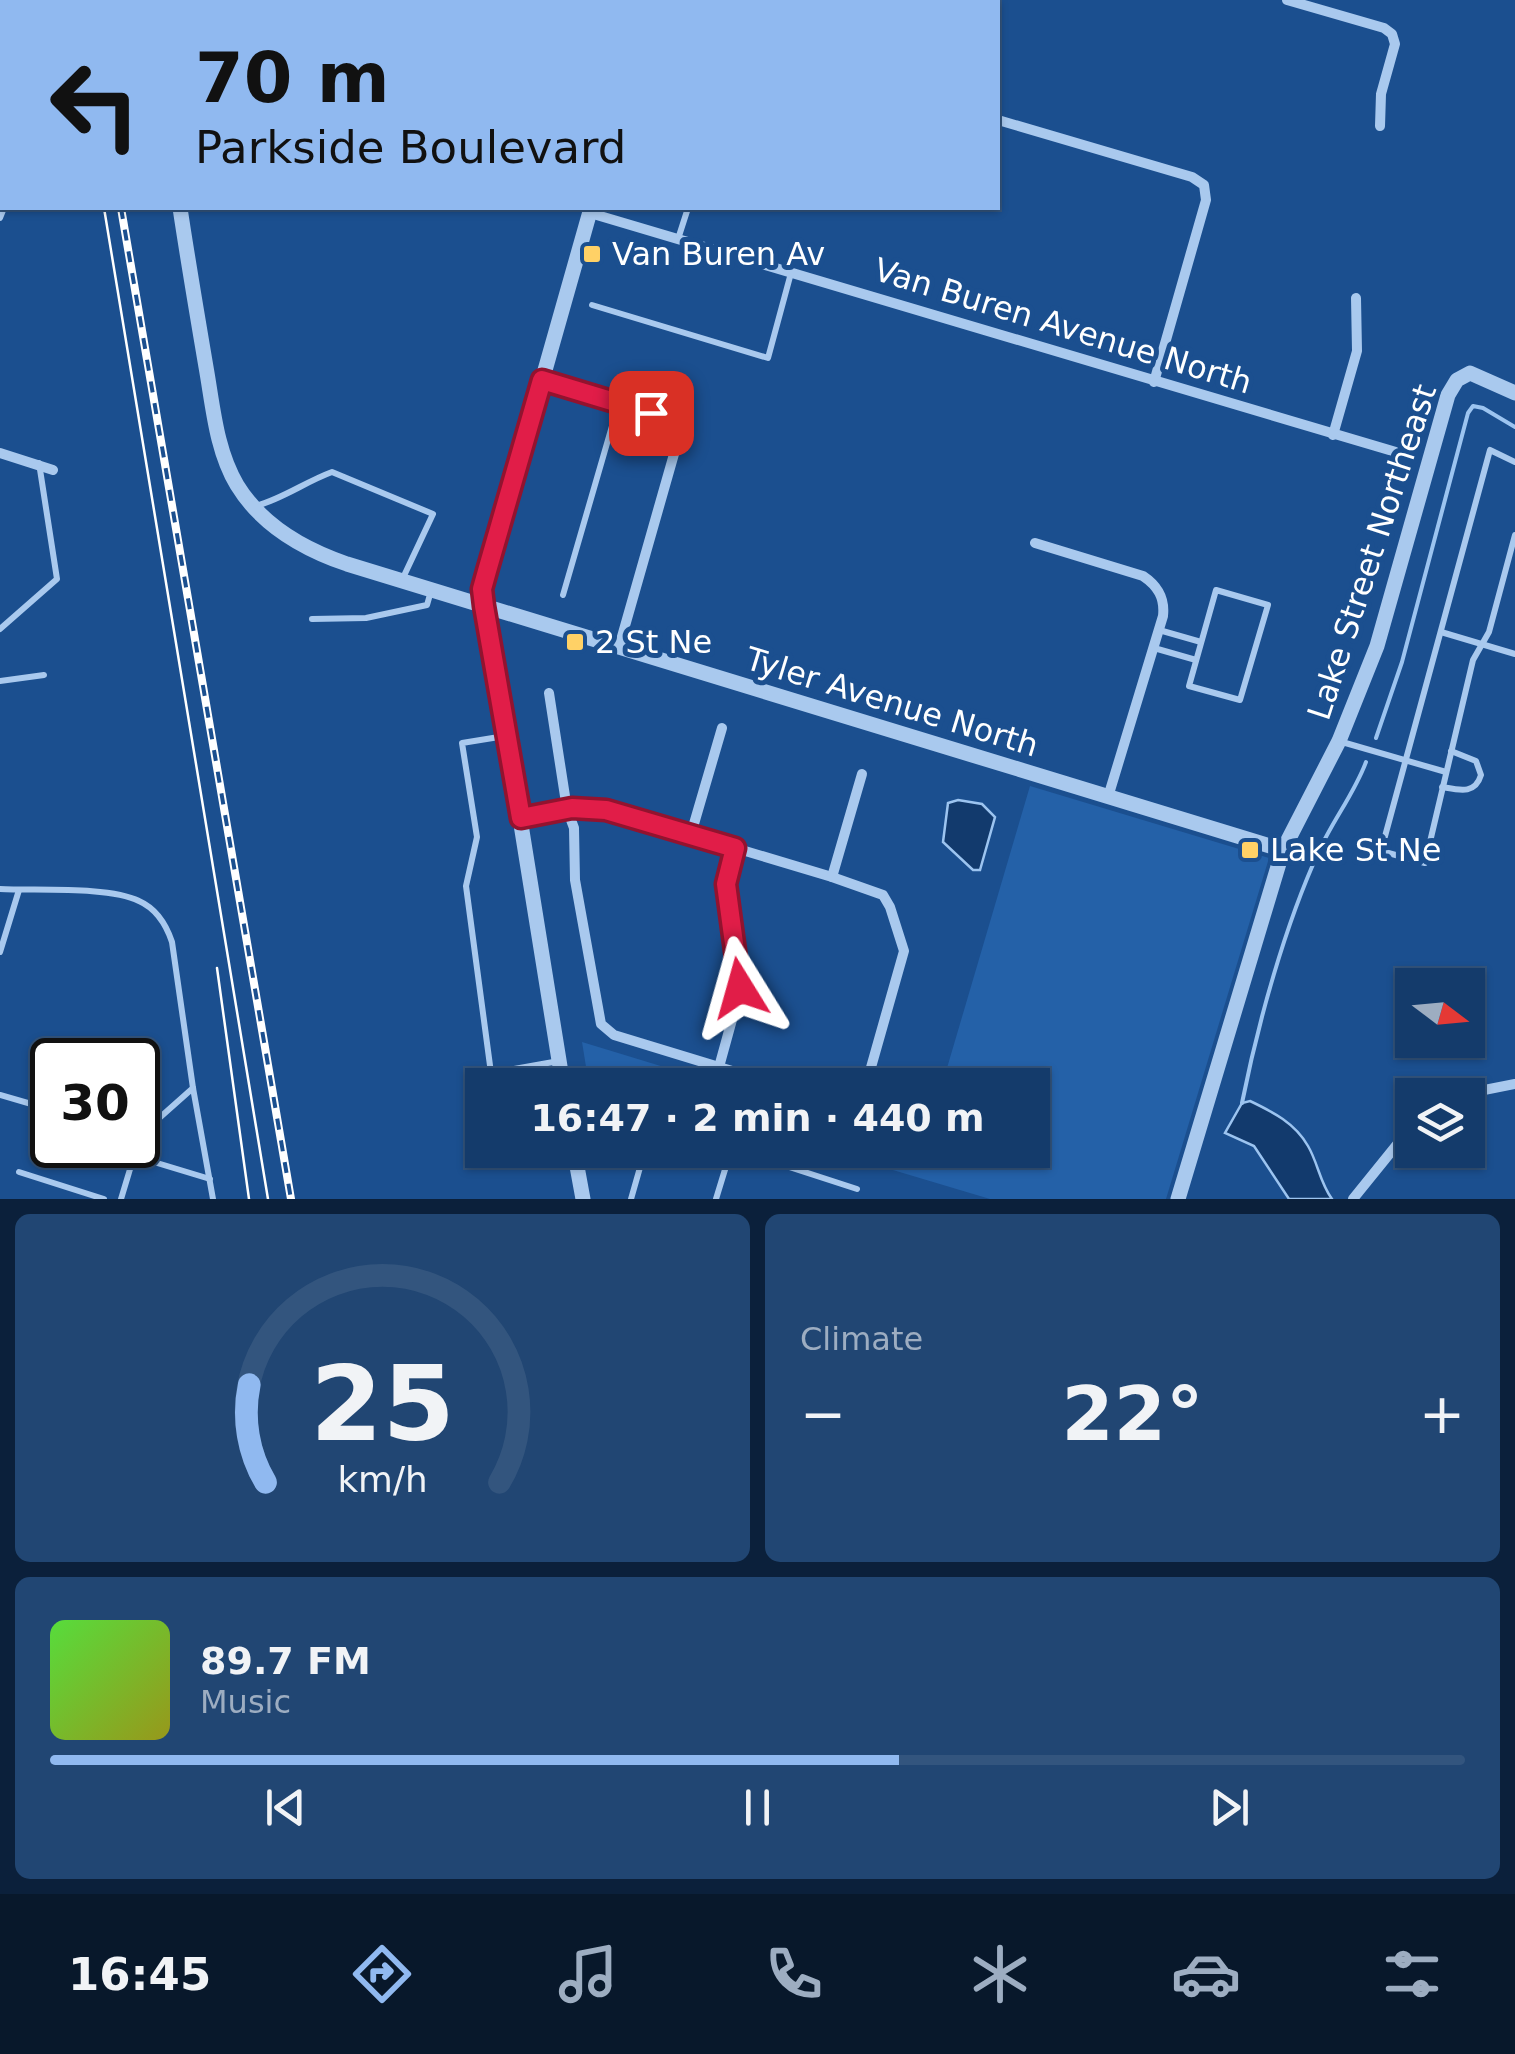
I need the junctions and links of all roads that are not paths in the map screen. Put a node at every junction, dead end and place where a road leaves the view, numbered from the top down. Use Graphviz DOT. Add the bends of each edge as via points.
graph roads {
  1 [pos="1287,0"];
  2 [pos="1000,121"];
  3 [pos="1380,126"];
  4 [pos="180,210"];
  5 [pos="590,210"];
  6 [pos="687,210"];
  7 [pos="678,239"];
  8 [pos="791,273"];
  9 [pos="1356,298"];
  10 [pos="592,305"];
  11 [pos="542,380"];
  12 [pos="1154,382"];
  13 [pos="1515,393"];
  14 [pos="619,402"];
  15 [pos="1333,435"];
  16 [pos="0,452"];
  17 [pos="1406,455"];
  18 [pos="1515,462"];
  19 [pos="39,464"];
  20 [pos="53,470"];
  21 [pos="254,507"];
  22 [pos="1515,535"];
  23 [pos="1035,543"];
  24 [pos="401,581"];
  25 [pos="432,590"];
  26 [pos="563,595"];
  27 [pos="484,606"];
  28 [pos="312,619"];
  29 [pos="0,628"];
  30 [pos="1159,630"];
  31 [pos="1441,632"];
  32 [pos="1202,642"];
  33 [pos="1480,644"];
  34 [pos="619,648"];
  35 [pos="1154,648"];
  36 [pos="1515,654"];
  37 [pos="1196,660"];
  38 [pos="44,675"];
  39 [pos="0,681"];
  40 [pos="548,693"];
  41 [pos="722,728"];
  42 [pos="506,736"];
  43 [pos="1340,741"];
  44 [pos="1451,751"];
  45 [pos="1404,760"];
  46 [pos="1446,772"];
  47 [pos="862,774"];
  48 [pos="1442,787"];
  49 [pos="1108,797"];
  50 [pos="567,809"];
  51 [pos="521,818"];
  52 [pos="691,834"];
  53 [pos="735,848"];
  54 [pos="1283,850"];
  55 [pos="832,877"];
  56 [pos="0,888"];
  57 [pos="19,890"];
  58 [pos="0,952"];
  59 [pos="558,1061"];
  60 [pos="719,1067"];
  61 [pos="559,1068"];
  62 [pos="722,1068"];
  63 [pos="871,1068"];
  64 [pos="1515,1084"];
  65 [pos="193,1088"];
  66 [pos="1485,1090"];
  67 [pos="0,1096"];
  68 [pos="30,1104"];
  69 [pos="160,1119"];
  70 [pos="1395,1147"];
  71 [pos="160,1164"];
  72 [pos="130,1168"];
  73 [pos="577,1168"];
  74 [pos="640,1168"];
  75 [pos="727,1168"];
  76 [pos="791,1168"];
  77 [pos="19,1172"];
  78 [pos="210,1179"];
  79 [pos="858,1189"];
  80 [pos="104,1199"];
  81 [pos="120,1199"];
  82 [pos="213,1199"];
  83 [pos="583,1199"];
  84 [pos="631,1199"];
  85 [pos="716,1199"];
  86 [pos="1178,1199"];
  87 [pos="1353,1199"];
  1 -- 3 [label="street" via="1392,34"];
  2 -- 12 [label="street" via="1204,186 1206,200"];
  4 -- 21 [label="street, Tyler Avenue North" via="220,442"];
  5 -- 7 [label="street, Van Buren Avenue North"];
  5 -- 11 [label="street"];
  6 -- 7 [label="lane"];
  7 -- 8 [label="street, Van Buren Avenue North"];
  8 -- 10 [label="lane" via="768,358"];
  8 -- 12 [label="street, Van Buren Avenue North"];
  9 -- 15 [label="street" via="1356,351"];
  11 -- 14 [label="street"];
  11 -- 27 [label="street" via="482,589"];
  12 -- 15 [label="street, Van Buren Avenue North"];
  13 -- 43 [label="street, Lake Street Northeast" via="1476,374 1452,386 1378,646"];
  14 -- 26 [label="lane"];
  14 -- 34 [label="street" via="682,426"];
  15 -- 17 [label="street, Van Buren Avenue North"];
  16 -- 19 [label="street"];
  18 -- 31 [label="lane" via="1490,450"];
  19 -- 20 [label="street"];
  19 -- 29 [label="lane" via="58,579"];
  21 -- 24 [label="street, Tyler Avenue North" via="297,544"];
  21 -- 24 [label="lane" via="332,472 433,514"];
  22 -- 33 [label="lane"];
  23 -- 30 [label="street" via="1143,576 1162,600"];
  24 -- 25 [label="street, Tyler Avenue North"];
  25 -- 27 [label="street, Tyler Avenue North"];
  25 -- 28 [label="lane" via="426,606 366,618"];
  27 -- 34 [label="street, Tyler Avenue North"];
  27 -- 42 [label="street"];
  30 -- 32 [label="lane"];
  30 -- 35 [label="street"];
  31 -- 33 [label="lane"];
  31 -- 45 [label="lane"];
  32 -- 37 [label="lane"];
  32 -- 37 [label="lane" via="1216,590 1268,605 1240,700 1189,686"];
  33 -- 36 [label="lane"];
  33 -- 44 [label="lane"];
  34 -- 49 [label="street, Tyler Avenue North"];
  35 -- 37 [label="lane"];
  35 -- 49 [label="street"];
  38 -- 39 [label="lane"];
  40 -- 50 [label="street"];
  41 -- 52 [label="street"];
  42 -- 51 [label="street"];
  42 -- 59 [label="lane" via="462,743 477,837 466,886 492,1072"];
  43 -- 45 [label="lane"];
  43 -- 54 [label="street, Lake Street Northeast"];
  44 -- 46 [label="lane"];
  44 -- 48 [label="lane" via="1476,761 1481,775 1468,790"];
  45 -- 46 [label="lane"];
  45 -- 48 [label="lane" via="1381,851 1425,863"];
  46 -- 48 [label="lane"];
  47 -- 55 [label="street"];
  49 -- 54 [label="street, Tyler Avenue North"];
  50 -- 51 [label="street"];
  50 -- 52 [label="street" via="606,810"];
  50 -- 60 [label="street" via="604,1028"];
  51 -- 59 [label="street"];
  52 -- 53 [label="street"];
  53 -- 55 [label="street"];
  53 -- 60 [label="street" via="726,884 740,988"];
  54 -- 86 [label="street, Lake Street Northeast"];
  55 -- 63 [label="street" via="883,896 904,952"];
  56 -- 57 [label="lane"];
  57 -- 58 [label="lane"];
  57 -- 65 [label="lane" via="121,895 158,915 172,942"];
  59 -- 61 [label="street"];
  60 -- 62 [label="street"];
  64 -- 66 [label="street"];
  65 -- 69 [label="lane"];
  65 -- 78 [label="lane"];
  67 -- 68 [label="lane"];
  70 -- 87 [label="street"];
  71 -- 78 [label="lane"];
  72 -- 81 [label="lane"];
  73 -- 83 [label="street"];
  74 -- 84 [label="lane"];
  75 -- 85 [label="lane"];
  76 -- 79 [label="lane"];
  77 -- 80 [label="lane"];
  78 -- 82 [label="lane"];
}
